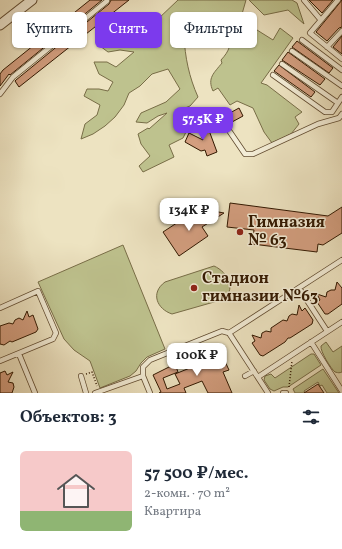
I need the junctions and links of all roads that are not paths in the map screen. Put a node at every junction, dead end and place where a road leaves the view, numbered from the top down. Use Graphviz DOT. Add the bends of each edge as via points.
graph roads {
  1 [pos="32,0"];
  2 [pos="107,0"];
  3 [pos="304,0"];
  4 [pos="338,0"];
  5 [pos="320,19"];
  6 [pos="0,24"];
  7 [pos="342,31"];
  8 [pos="302,40"];
  9 [pos="327,47"];
  10 [pos="292,51"];
  11 [pos="342,59"];
  12 [pos="282,64"];
  13 [pos="342,70"];
  14 [pos="273,75"];
  15 [pos="342,86"];
  16 [pos="0,94"];
  17 [pos="342,97"];
  18 [pos="338,103"];
  19 [pos="342,114"];
  20 [pos="230,132"];
  21 [pos="342,260"];
  22 [pos="299,288"];
  23 [pos="0,308"];
  24 [pos="342,322"];
  25 [pos="327,331"];
  26 [pos="229,333"];
  27 [pos="311,342"];
  28 [pos="19,354"];
  29 [pos="0,361"];
  30 [pos="254,371"];
  31 [pos="81,376"];
  32 [pos="143,376"];
  33 [pos="244,376"];
  34 [pos="258,377"];
  35 [pos="342,391"];
  36 [pos="97,392"];
  37 [pos="36,393"];
  38 [pos="86,393"];
  39 [pos="150,393"];
  40 [pos="268,393"];
  41 [pos="282,393"];
  42 [pos="286,393"];
  1 -- 6 [label="street"];
  2 -- 16 [label="lane" via="108,2 13,77"];
  3 -- 5 [label="lane"];
  4 -- 5 [label="lane"];
  5 -- 9 [label="lane" via="310,33"];
  7 -- 9 [label="lane"];
  8 -- 13 [label="lane"];
  9 -- 11 [label="lane"];
  10 -- 15 [label="lane"];
  12 -- 18 [label="lane"];
  14 -- 18 [label="lane" via="325,112 332,112"];
  17 -- 18 [label="lane"];
  19 -- 20 [label="lane" via="339,118 318,124 253,154 245,154"];
  21 -- 22 [label="lane"];
  22 -- 25 [label="lane"];
  22 -- 26 [label="lane"];
  23 -- 28 [label="lane" via="38,291 56,333 53,339"];
  24 -- 25 [label="lane"];
  25 -- 27 [label="lane"];
  26 -- 30 [label="lane"];
  26 -- 32 [label="lane" via="222,330 150,360 143,367"];
  27 -- 34 [label="lane"];
  27 -- 35 [label="lane"];
  28 -- 29 [label="lane"];
  28 -- 37 [label="lane"];
  30 -- 33 [label="lane"];
  30 -- 34 [label="lane"];
  31 -- 38 [label="lane"];
  32 -- 36 [label="lane"];
  32 -- 39 [label="lane"];
  34 -- 40 [label="lane"];
  41 -- 42 [label="lane"];
}
